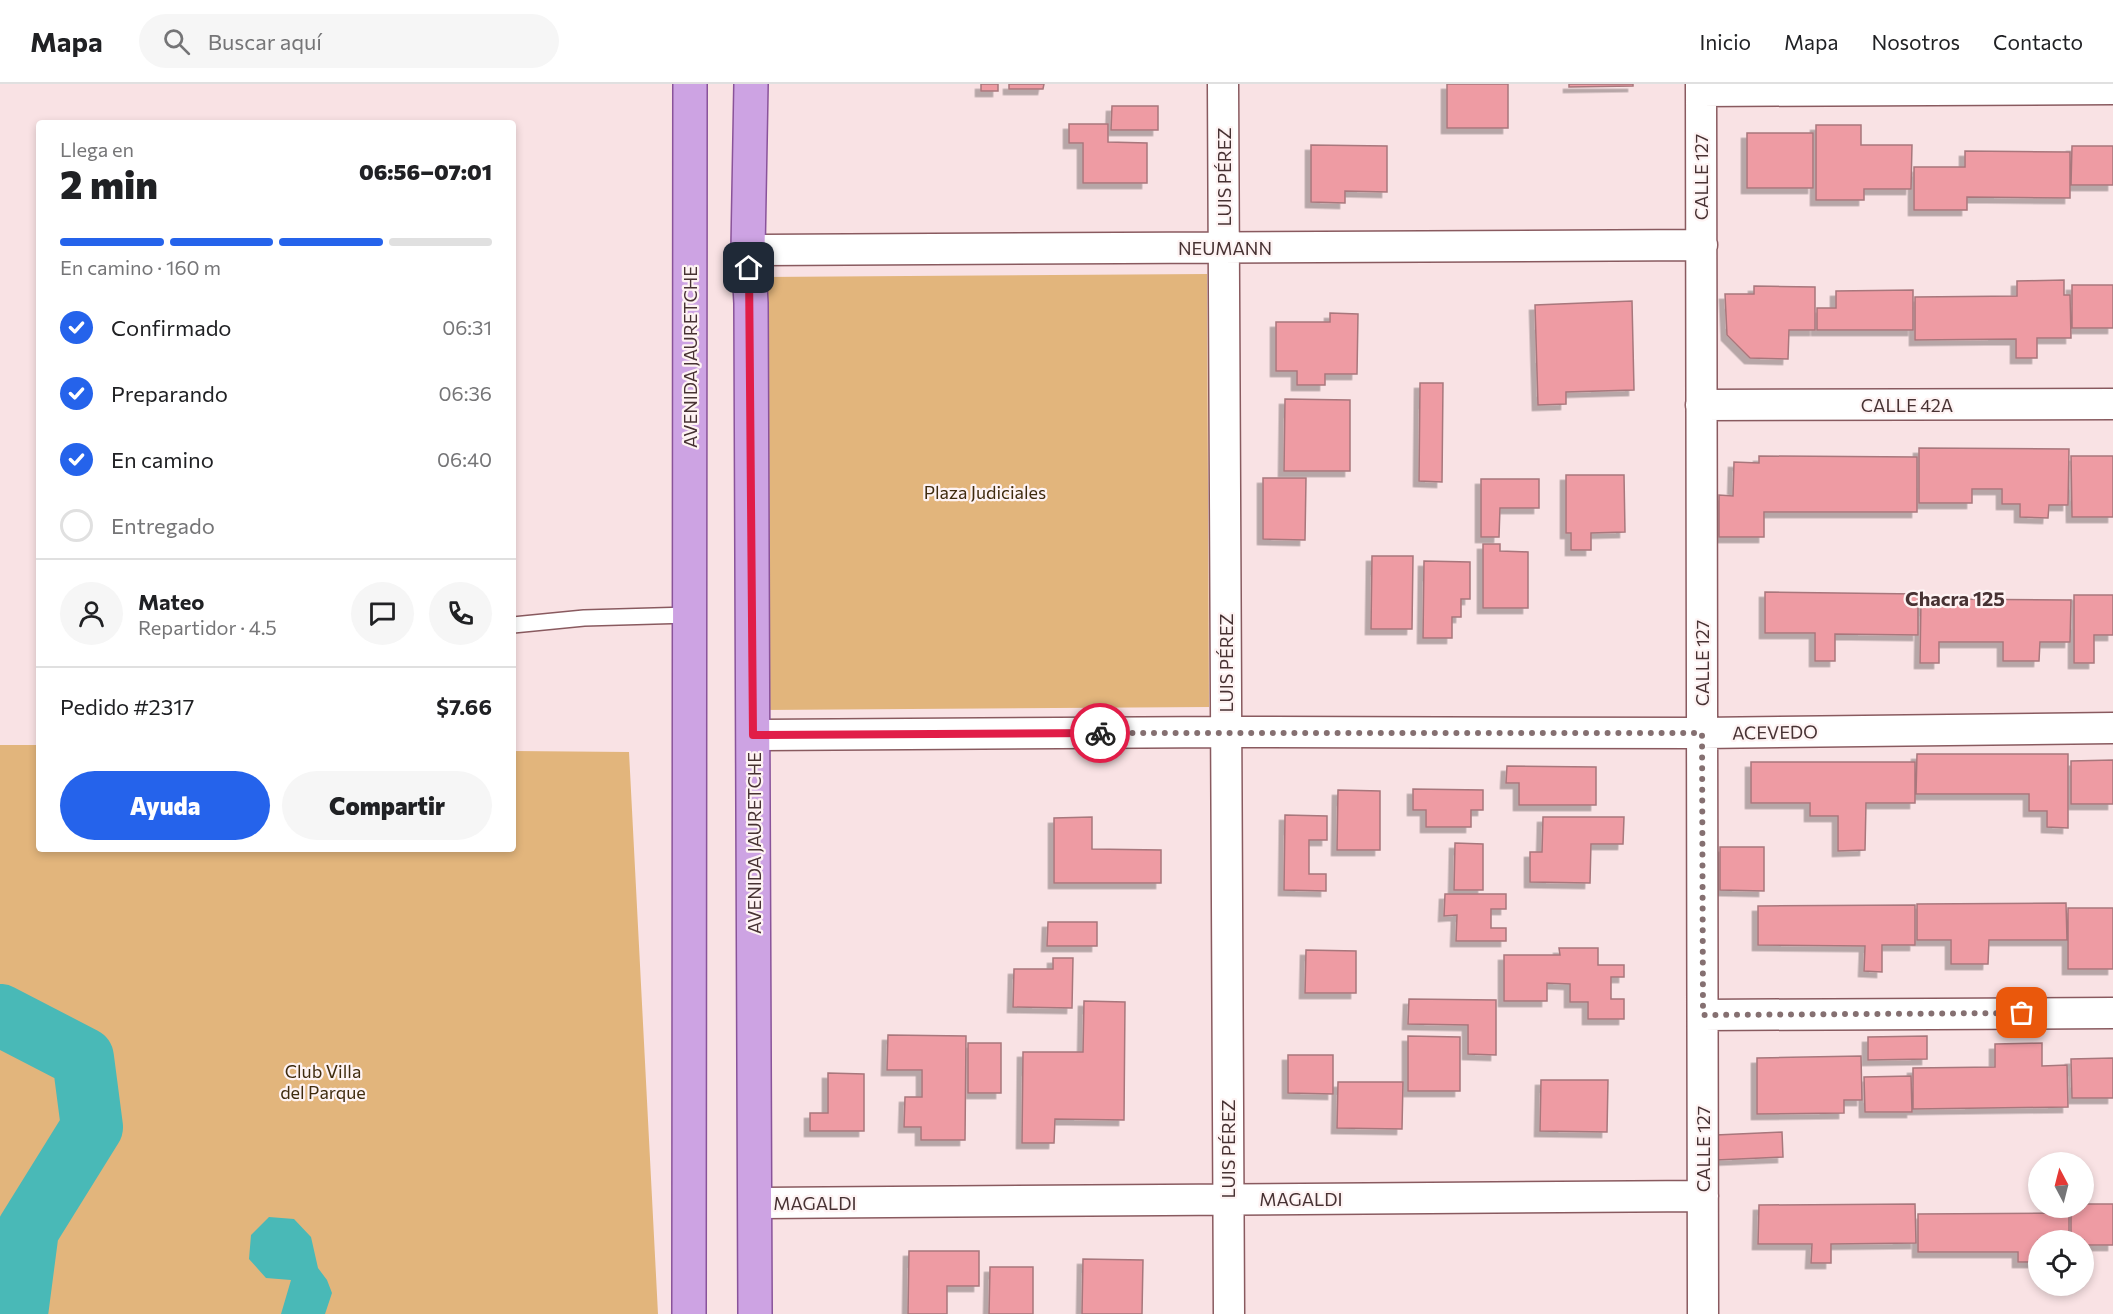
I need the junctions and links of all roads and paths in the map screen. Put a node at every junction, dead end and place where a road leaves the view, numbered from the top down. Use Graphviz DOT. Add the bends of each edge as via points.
graph roads {
  1 [pos="690,84"];
  2 [pos="751,84"];
  3 [pos="1223,84"];
  4 [pos="1701,88"];
  5 [pos="2113,89"];
  6 [pos="1702,245"];
  7 [pos="1224,248"];
  8 [pos="748,250"];
  9 [pos="2113,404"];
  10 [pos="1701,405"];
  11 [pos="689,615"];
  12 [pos="516,625"];
  13 [pos="2113,728"];
  14 [pos="1226,732"];
  15 [pos="1702,733"];
  16 [pos="753,735"];
  17 [pos="2113,1013"];
  18 [pos="1703,1015"];
  19 [pos="1703,1196"];
  20 [pos="1228,1200"];
  21 [pos="756,1203"];
  22 [pos="689,1314"];
  23 [pos="755,1314"];
  24 [pos="1229,1314"];
  25 [pos="1703,1314"];
  1 -- 11 [label="main road, AVENIDA JAURETCHE"];
  2 -- 8 [label="main road, AVENIDA JAURETCHE"];
  3 -- 7 [label="street, LUIS PÉREZ"];
  4 -- 5 [label="street"];
  4 -- 6 [label="street, CALLE 127"];
  6 -- 7 [label="street, NEUMANN"];
  6 -- 10 [label="street, CALLE 127"];
  7 -- 8 [label="street, NEUMANN"];
  7 -- 14 [label="street, LUIS PÉREZ"];
  8 -- 16 [label="main road, AVENIDA JAURETCHE"];
  9 -- 10 [label="street, CALLE 42A"];
  10 -- 15 [label="street, CALLE 127"];
  11 -- 12 [label="lane"];
  11 -- 22 [label="main road, AVENIDA JAURETCHE"];
  13 -- 15 [label="street, ACEVEDO"];
  14 -- 15 [label="street, ACEVEDO"];
  14 -- 16 [label="street, ACEVEDO"];
  14 -- 20 [label="street, LUIS PÉREZ"];
  15 -- 18 [label="street, CALLE 127"];
  16 -- 21 [label="main road, AVENIDA JAURETCHE"];
  17 -- 18 [label="street"];
  18 -- 19 [label="street, CALLE 127"];
  19 -- 20 [label="street, MAGALDI"];
  19 -- 25 [label="street, CALLE 127"];
  20 -- 21 [label="street, MAGALDI"];
  20 -- 24 [label="street, LUIS PÉREZ"];
  21 -- 23 [label="main road, AVENIDA JAURETCHE"];
}
